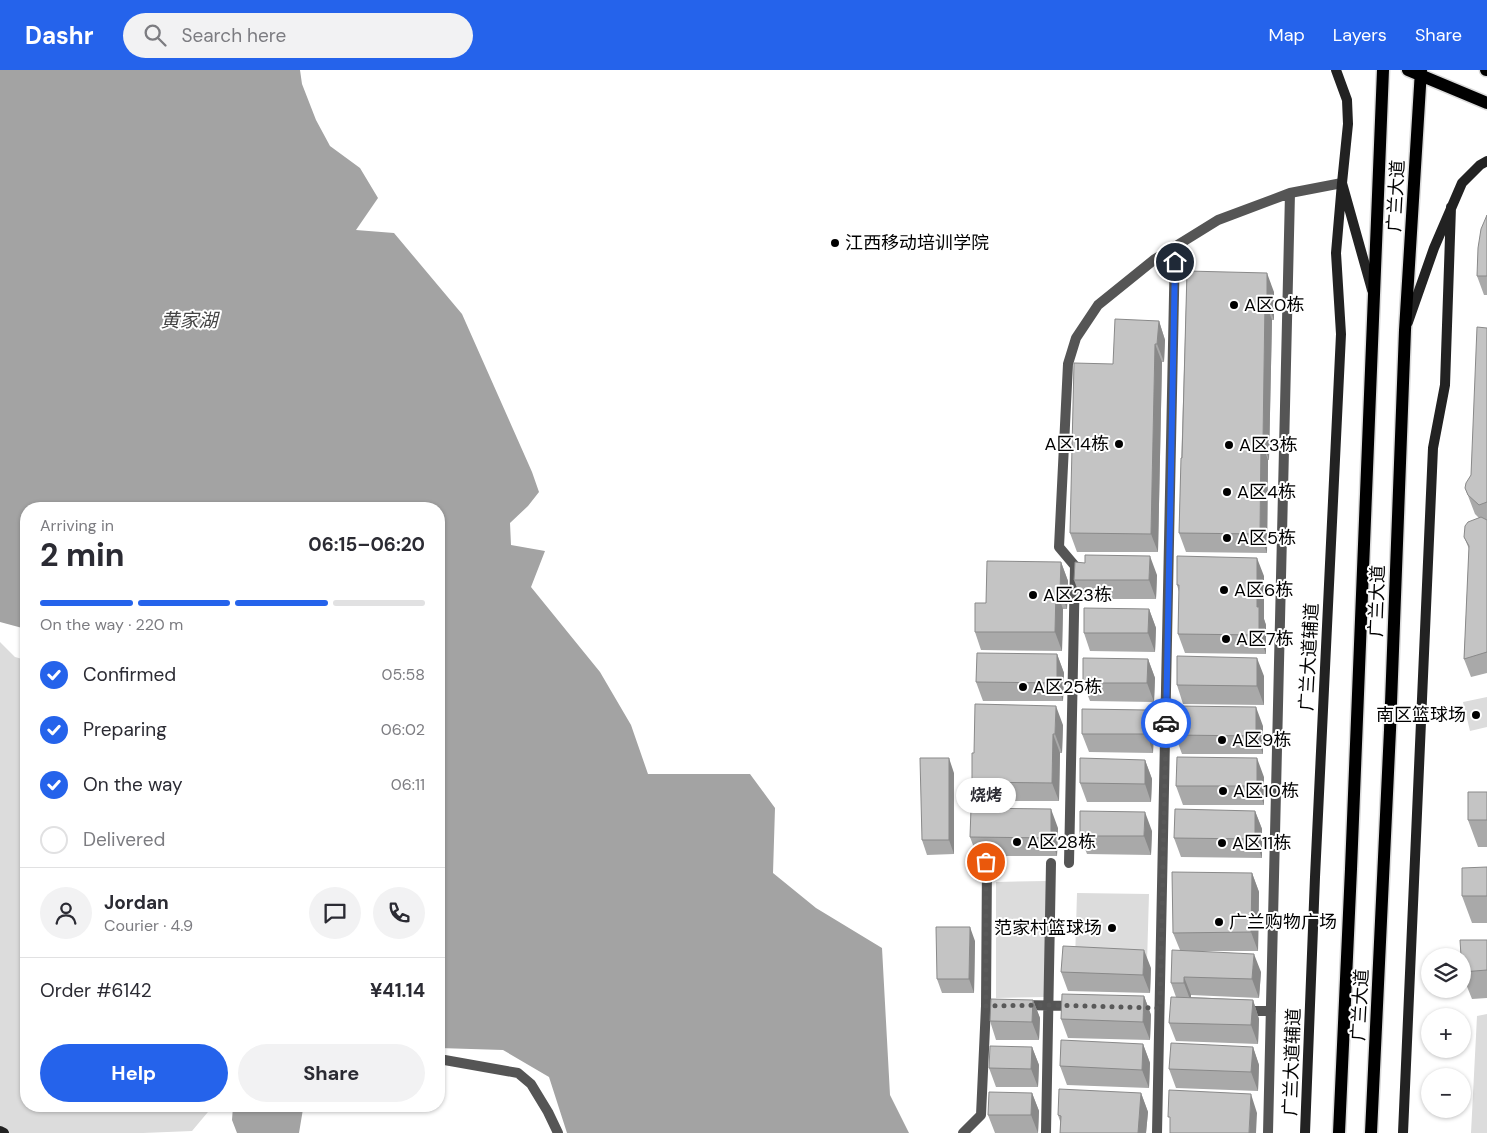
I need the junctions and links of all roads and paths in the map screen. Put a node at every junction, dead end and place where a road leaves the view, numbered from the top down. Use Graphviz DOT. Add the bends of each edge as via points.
graph roads {
  1 [pos="1336,70"];
  2 [pos="1383,70"];
  3 [pos="1408,70"];
  4 [pos="1421,73"];
  5 [pos="1487,103"];
  6 [pos="1487,161"];
  7 [pos="1342,182"];
  8 [pos="1290,192"];
  9 [pos="1451,207"];
  10 [pos="1175,246"];
  11 [pos="1373,295"];
  12 [pos="1405,330"];
  13 [pos="986,862"];
  14 [pos="1052,863"];
  15 [pos="1069,863"];
  16 [pos="1049,1005"];
  17 [pos="1013,1006"];
  18 [pos="1086,1006"];
  19 [pos="1234,1010"];
  20 [pos="1271,1011"];
  21 [pos="445,1060"];
  22 [pos="0,1131"];
  23 [pos="4,1133"];
  24 [pos="558,1133"];
  25 [pos="963,1133"];
  26 [pos="1046,1133"];
  27 [pos="1157,1133"];
  28 [pos="1268,1133"];
  29 [pos="1306,1133"];
  30 [pos="1339,1133"];
  31 [pos="1371,1133"];
  32 [pos="1403,1133"];
  1 -- 7 [label="main road, 广兰大道辅道" via="1348,100"];
  2 -- 11 [label="main road, 广兰大道"];
  3 -- 4 [label="main road"];
  4 -- 5 [label="main road"];
  4 -- 12 [label="main road, 广兰大道"];
  6 -- 9 [label="main road" via="1462,183"];
  7 -- 8 [label="street"];
  7 -- 11 [label="main road"];
  7 -- 29 [label="main road, 广兰大道辅道" via="1336,253 1340,344"];
  8 -- 10 [label="street" via="1218,220"];
  8 -- 20 [label="street"];
  9 -- 12 [label="main road"];
  9 -- 32 [label="main road" via="1445,385 1433,448"];
  10 -- 15 [label="street" via="1155,258 1098,305 1076,338 1068,364 1058,547 1075,566"];
  10 -- 27 [label="street"];
  11 -- 30 [label="main road, 广兰大道"];
  12 -- 31 [label="main road, 广兰大道"];
  13 -- 25 [label="street" via="991,1006 981,1115"];
  14 -- 16 [label="street"];
  16 -- 17 [label="street"];
  16 -- 18 [label="street"];
  16 -- 26 [label="street"];
  19 -- 20 [label="street"];
  20 -- 28 [label="street"];
  21 -- 24 [label="street" via="518,1073 531,1084"];
  22 -- 23 [label="main road"];
}
